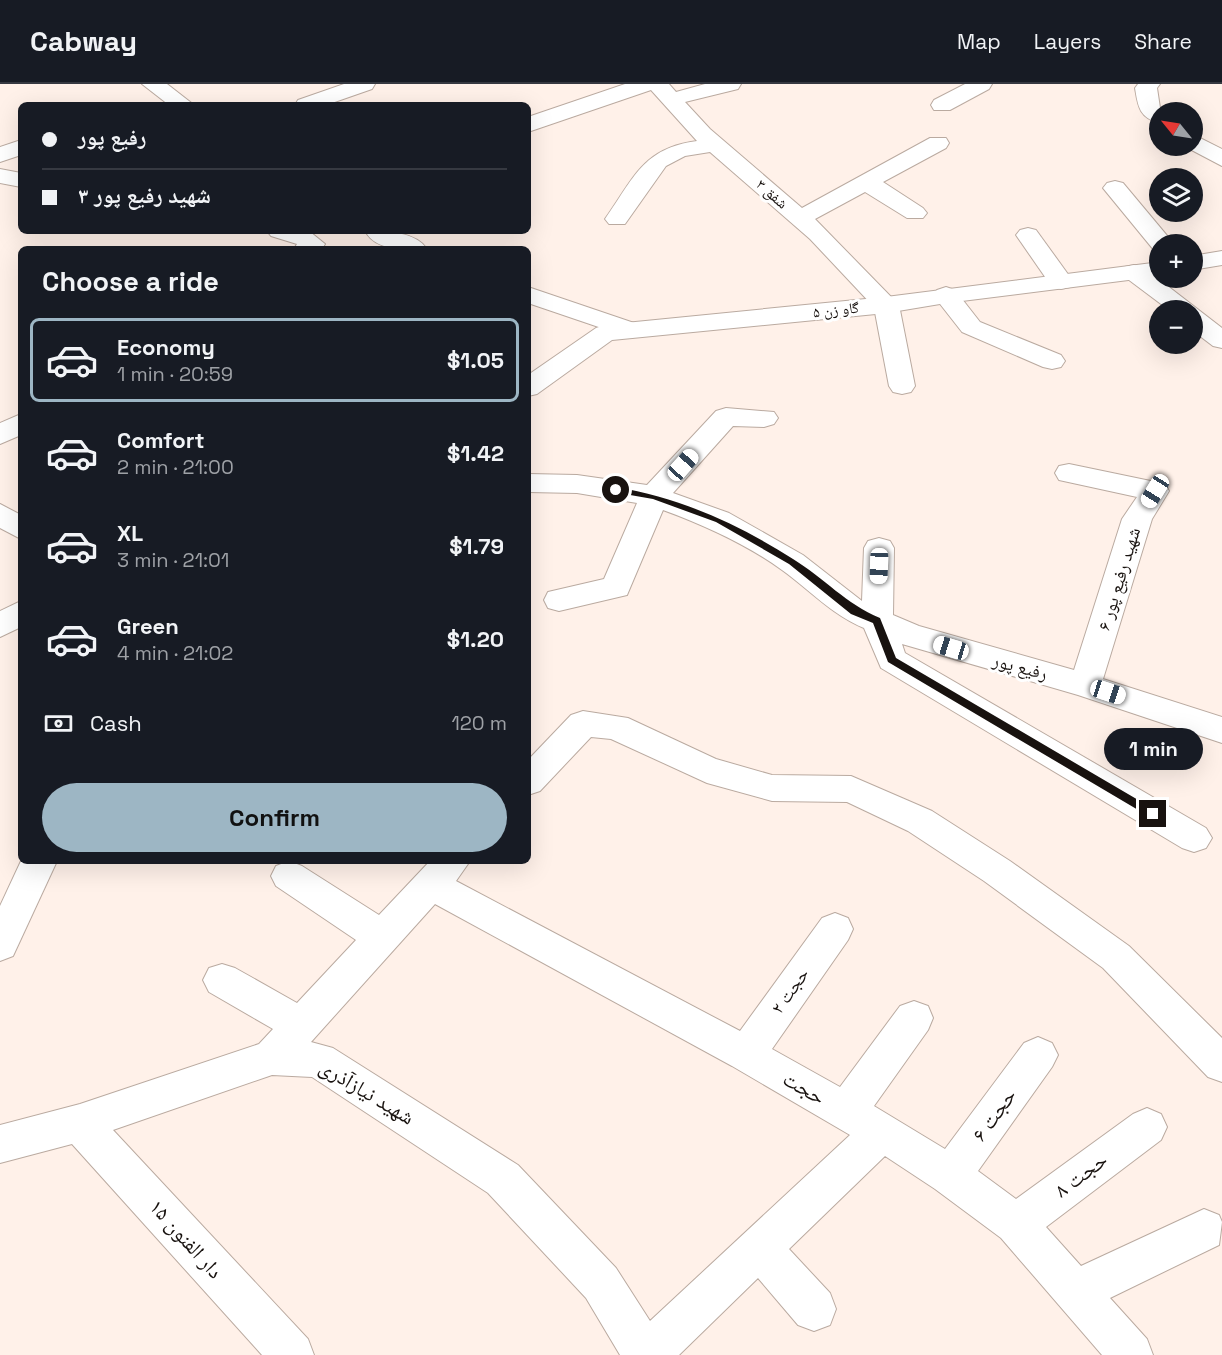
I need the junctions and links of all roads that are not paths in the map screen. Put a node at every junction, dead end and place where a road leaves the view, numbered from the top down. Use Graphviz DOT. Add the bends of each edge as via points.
graph roads {
  1 [pos="153,84"];
  2 [pos="364,84"];
  3 [pos="647,84"];
  4 [pos="730,84"];
  5 [pos="981,84"];
  6 [pos="1149,84"];
  7 [pos="665,92"];
  8 [pos="179,102"];
  9 [pos="314,102"];
  10 [pos="942,105"];
  11 [pos="1149,105"];
  12 [pos="531,124"];
  13 [pos="938,143"];
  14 [pos="715,145"];
  15 [pos="18,148"];
  16 [pos="1203,148"];
  17 [pos="0,155"];
  18 [pos="1222,159"];
  19 [pos="0,176"];
  20 [pos="18,179"];
  21 [pos="866,182"];
  22 [pos="1115,188"];
  23 [pos="915,213"];
  24 [pos="800,218"];
  25 [pos="617,219"];
  26 [pos="294,234"];
  27 [pos="379,234"];
  28 [pos="1154,234"];
  29 [pos="1028,235"];
  30 [pos="310,246"];
  31 [pos="408,246"];
  32 [pos="1222,258"];
  33 [pos="1203,261"];
  34 [pos="1149,270"];
  35 [pos="1134,272"];
  36 [pos="1061,282"];
  37 [pos="946,295"];
  38 [pos="531,296"];
  39 [pos="1171,300"];
  40 [pos="885,305"];
  41 [pos="1203,325"];
  42 [pos="631,330"];
  43 [pos="1222,340"];
  44 [pos="1052,361"];
  45 [pos="531,386"];
  46 [pos="902,386"];
  47 [pos="764,418"];
  48 [pos="18,425"];
  49 [pos="0,435"];
  50 [pos="1069,473"];
  51 [pos="531,483"];
  52 [pos="654,496"];
  53 [pos="0,514"];
  54 [pos="18,527"];
  55 [pos="879,548"];
  56 [pos="560,600"];
  57 [pos="18,614"];
  58 [pos="877,621"];
  59 [pos="0,626"];
  60 [pos="1086,685"];
  61 [pos="1221,726"];
  62 [pos="531,779"];
  63 [pos="1194,838"];
  64 [pos="38,864"];
  65 [pos="441,873"];
  66 [pos="289,876"];
  67 [pos="835,928"];
  68 [pos="381,937"];
  69 [pos="0,945"];
  70 [pos="222,980"];
  71 [pos="914,1018"];
  72 [pos="301,1025"];
  73 [pos="746,1054"];
  74 [pos="1038,1055"];
  75 [pos="272,1057"];
  76 [pos="1222,1064"];
  77 [pos="846,1112"];
  78 [pos="80,1123"];
  79 [pos="1147,1127"];
  80 [pos="882,1132"];
  81 [pos="0,1144"];
  82 [pos="950,1175"];
  83 [pos="1016,1224"];
  84 [pos="1204,1230"];
  85 [pos="760,1248"];
  86 [pos="1076,1291"];
  87 [pos="814,1309"];
  88 [pos="292,1355"];
  89 [pos="647,1355"];
  90 [pos="1131,1355"];
  1 -- 8 [label="street"];
  2 -- 9 [label="street"];
  3 -- 12 [label="street"];
  4 -- 7 [label="street"];
  5 -- 10 [label="street"];
  6 -- 11 [label="street"];
  7 -- 14 [label="street, شفق ۳"];
  13 -- 21 [label="street"];
  14 -- 24 [label="street, شفق ۳"];
  14 -- 25 [label="street" via="679,150 658,161"];
  15 -- 17 [label="street"];
  16 -- 18 [label="street"];
  19 -- 20 [label="street"];
  21 -- 23 [label="street"];
  21 -- 24 [label="street"];
  22 -- 28 [label="street"];
  24 -- 40 [label="street, شفق ۳"];
  26 -- 30 [label="street" via="313,244"];
  27 -- 31 [label="street"];
  29 -- 36 [label="street"];
  32 -- 33 [label="street"];
  34 -- 35 [label="street, گاو زن ۵"];
  35 -- 36 [label="street, گاو زن ۵"];
  35 -- 39 [label="street"];
  36 -- 37 [label="street, گاو زن ۵"];
  37 -- 40 [label="street, گاو زن ۵"];
  37 -- 44 [label="street" via="971,327"];
  38 -- 42 [label="street"];
  40 -- 42 [label="street, گاو زن ۵"];
  40 -- 46 [label="street"];
  41 -- 43 [label="street"];
  42 -- 45 [label="street, گاو زن ۵" via="604,333"];
  47 -- 52 [label="street" via="726,417"];
  48 -- 49 [label="street"];
  50 -- 60 [label="street, شهید رفیع پور ۶" via="1155,491 1137,519"];
  51 -- 52 [label="street, رفیع پور" via="577,484"];
  52 -- 56 [label="street" via="616,587"];
  52 -- 58 [label="street, رفیع پور" via="719,520 792,562 855,612"];
  53 -- 54 [label="street"];
  55 -- 58 [label="street"];
  57 -- 59 [label="street"];
  58 -- 60 [label="street, رفیع پور" via="909,635"];
  58 -- 63 [label="street" via="892,660"];
  60 -- 61 [label="street, رفیع پور"];
  62 -- 76 [label="street" via="583,724 616,727 707,770 772,788 851,789 920,821 1116,957"];
  64 -- 69 [label="street"];
  65 -- 68 [label="street"];
  65 -- 73 [label="street, حجت"];
  66 -- 68 [label="street"];
  67 -- 73 [label="street, حجت ۲"];
  68 -- 72 [label="street"];
  70 -- 72 [label="street"];
  71 -- 77 [label="street"];
  72 -- 75 [label="street"];
  73 -- 77 [label="street, حجت"];
  74 -- 82 [label="street, حجت ۶"];
  75 -- 78 [label="street, شهید نیازآذری"];
  75 -- 89 [label="street, شهید نیازآذری" via="319,1060 503,1179 601,1282"];
  77 -- 80 [label="street, حجت"];
  78 -- 81 [label="street, شهید نیازآذری"];
  78 -- 88 [label="street, دار الفنون ۱۵"];
  79 -- 83 [label="street, حجت ۸"];
  80 -- 82 [label="street, حجت"];
  80 -- 85 [label="street"];
  82 -- 83 [label="street, حجت"];
  83 -- 86 [label="street, حجت"];
  84 -- 86 [label="street"];
  85 -- 87 [label="street"];
  85 -- 89 [label="street"];
  86 -- 90 [label="street, حجت"];
}
